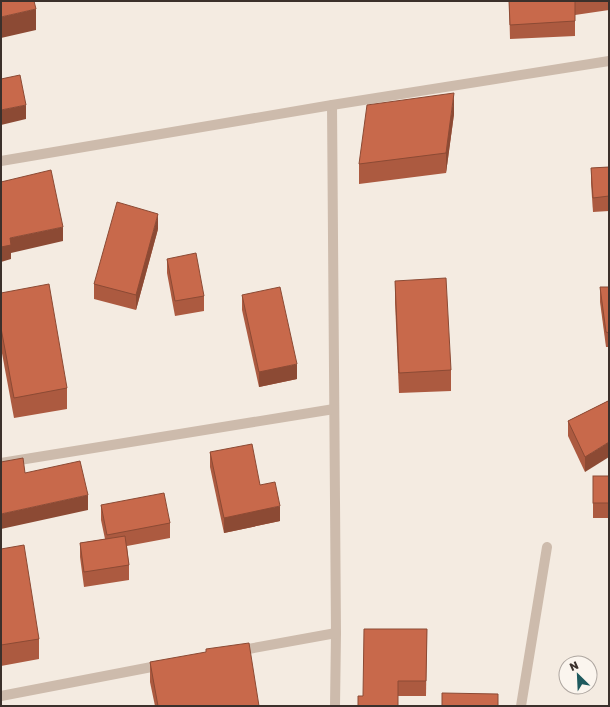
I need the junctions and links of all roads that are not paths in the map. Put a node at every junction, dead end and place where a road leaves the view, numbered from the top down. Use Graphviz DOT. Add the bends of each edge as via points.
graph roads {
  1 [pos="609,61"];
  2 [pos="332,105"];
  3 [pos="1,161"];
  4 [pos="334,409"];
  5 [pos="1,463"];
  6 [pos="547,547"];
  7 [pos="336,633"];
  8 [pos="227,653"];
  9 [pos="172,663"];
  10 [pos="1,696"];
  11 [pos="334,706"];
  12 [pos="522,706"];
  1 -- 2 [label="street"];
  2 -- 3 [label="street"];
  2 -- 4 [label="street"];
  4 -- 5 [label="street"];
  4 -- 7 [label="street"];
  6 -- 12 [label="street"];
  7 -- 8 [label="street"];
  7 -- 11 [label="street"];
  9 -- 10 [label="street"];
}
